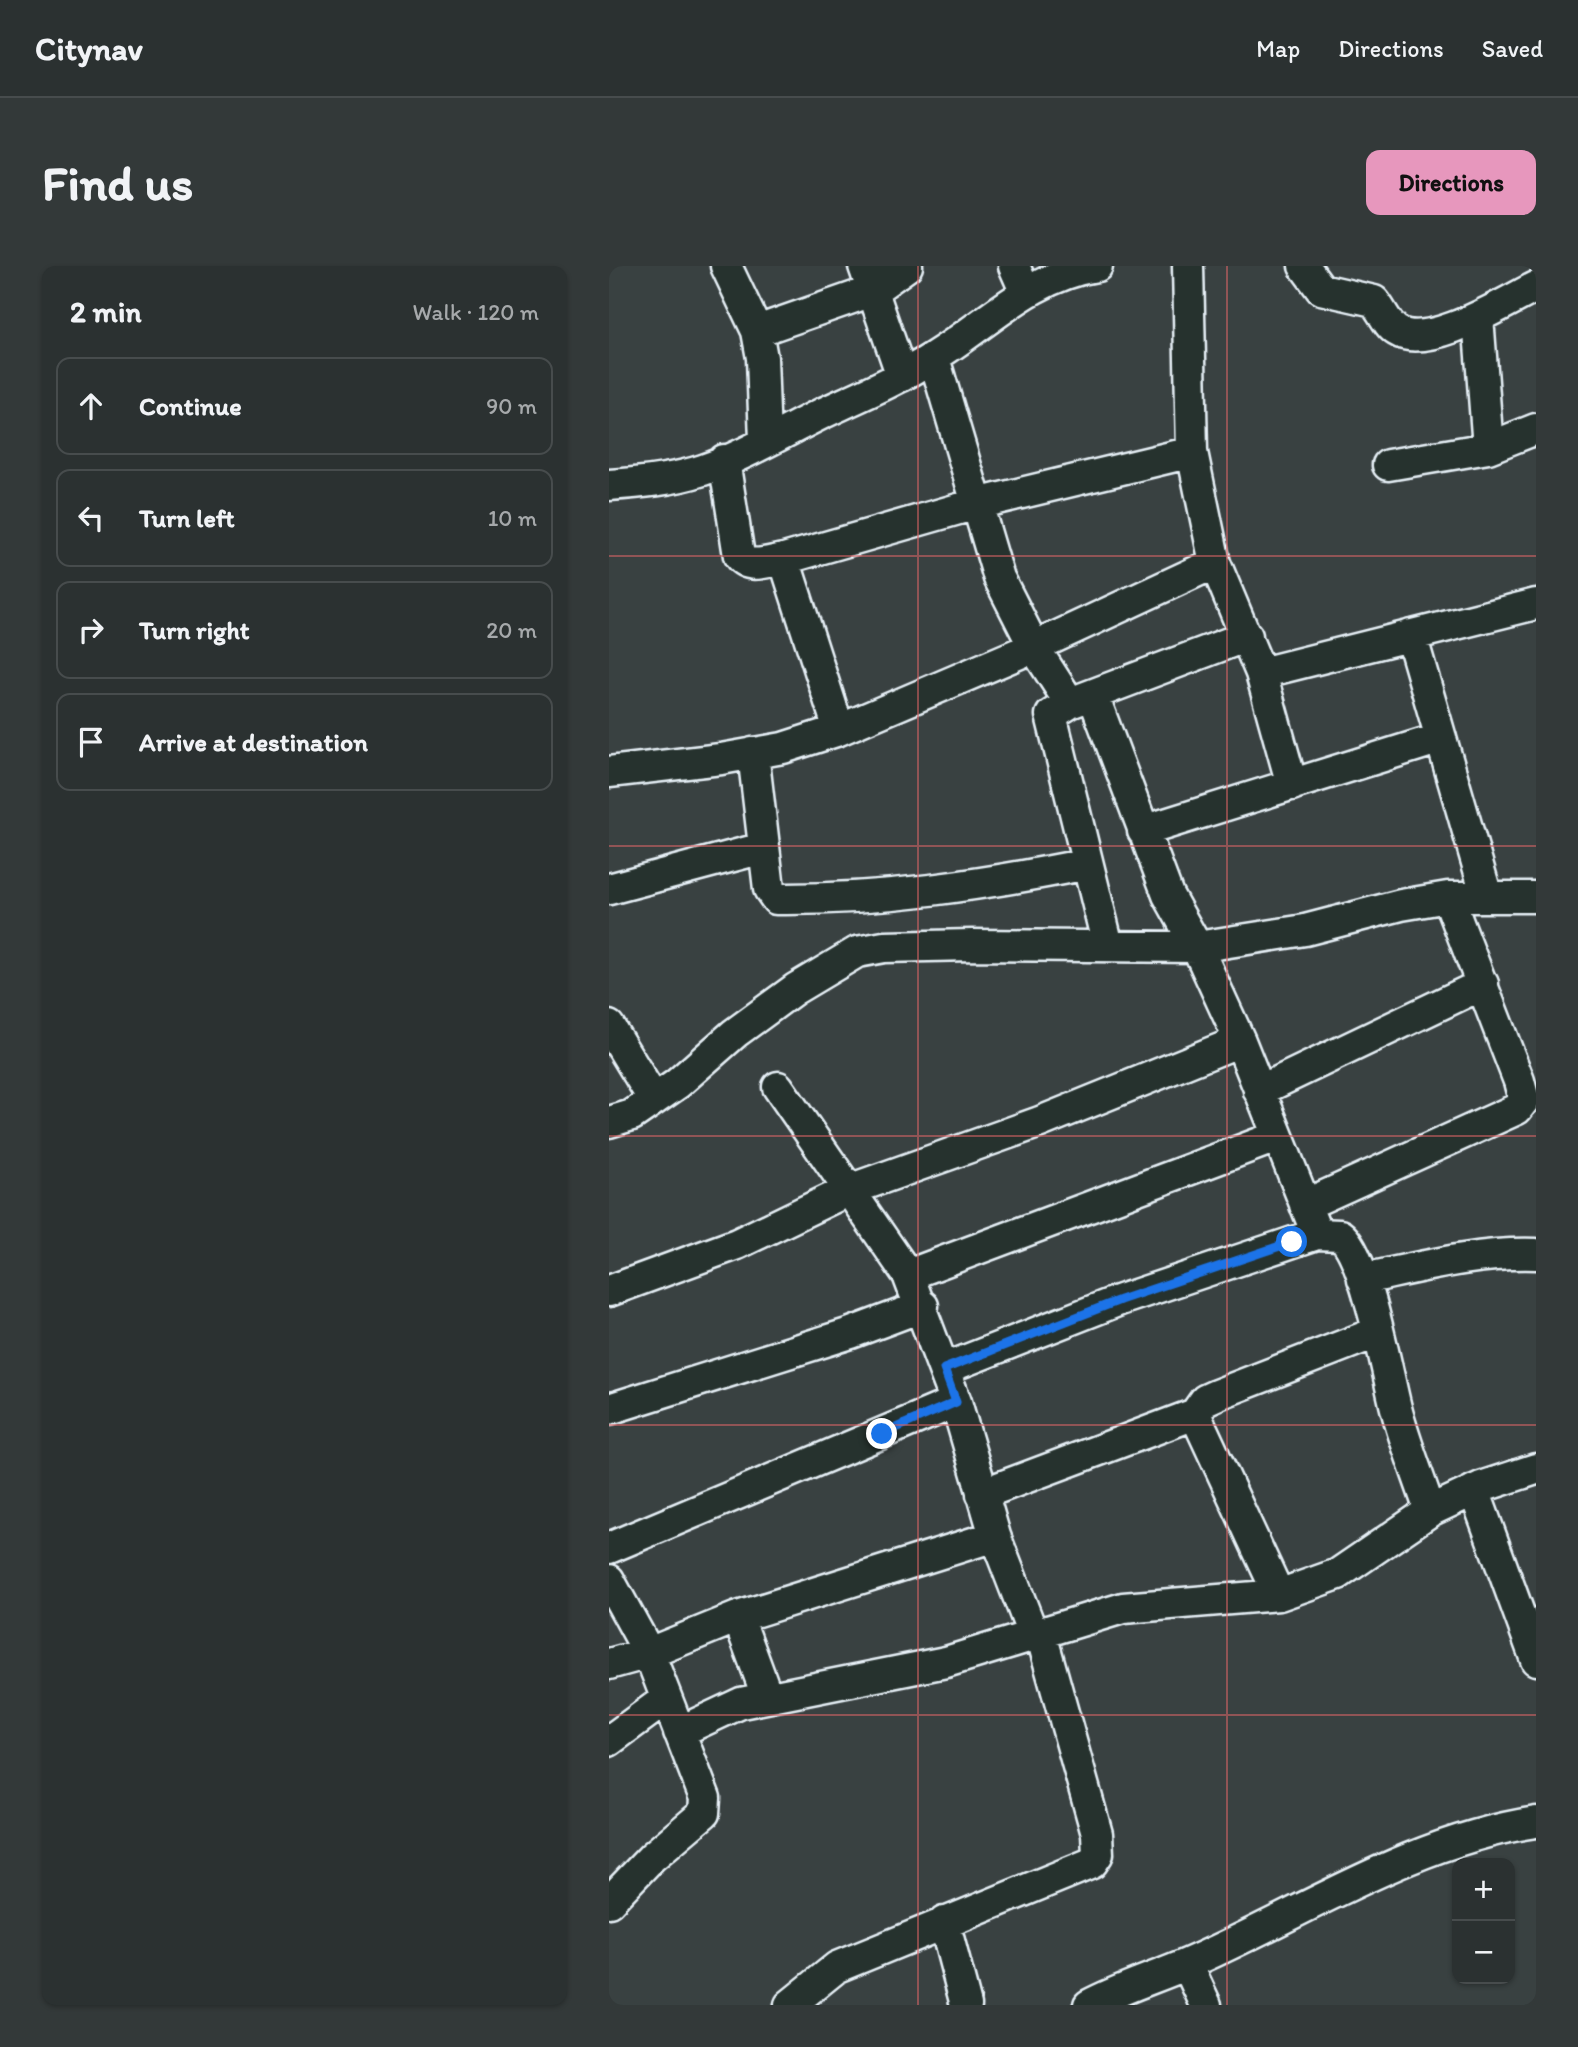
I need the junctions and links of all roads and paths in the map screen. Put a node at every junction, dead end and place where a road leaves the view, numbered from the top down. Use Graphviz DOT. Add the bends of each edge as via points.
graph roads {
  1 [pos="726,266"];
  2 [pos="907,266"];
  3 [pos="1097,266"];
  4 [pos="1188,266"];
  5 [pos="1304,266"];
  6 [pos="868,278"];
  7 [pos="1020,279"];
  8 [pos="1536,286"];
  9 [pos="1478,317"];
  10 [pos="757,331"];
  11 [pos="934,358"];
  12 [pos="902,376"];
  13 [pos="1536,429"];
  14 [pos="765,441"];
  15 [pos="1488,448"];
  16 [pos="1192,452"];
  17 [pos="725,460"];
  18 [pos="1388,465"];
  19 [pos="609,485"];
  20 [pos="976,504"];
  21 [pos="784,559"];
  22 [pos="1215,564"];
  23 [pos="1536,604"];
  24 [pos="1411,635"];
  25 [pos="1247,636"];
  26 [pos="1034,647"];
  27 [pos="1261,673"];
  28 [pos="1082,699"];
  29 [pos="839,730"];
  30 [pos="1441,738"];
  31 [pos="753,753"];
  32 [pos="609,772"];
  33 [pos="1292,785"];
  34 [pos="1143,831"];
  35 [pos="763,848"];
  36 [pos="1087,864"];
  37 [pos="609,889"];
  38 [pos="1448,897"];
  39 [pos="1487,897"];
  40 [pos="1536,897"];
  41 [pos="1108,946"];
  42 [pos="1197,947"];
  43 [pos="1483,984"];
  44 [pos="609,1026"];
  45 [pos="1240,1041"];
  46 [pos="778,1087"];
  47 [pos="1259,1091"];
  48 [pos="654,1100"];
  49 [pos="609,1122"];
  50 [pos="1276,1137"];
  51 [pos="849,1190"];
  52 [pos="1305,1205"];
  53 [pos="1317,1234"];
  54 [pos="1536,1254"];
  55 [pos="908,1275"];
  56 [pos="1363,1279"];
  57 [pos="609,1291"];
  58 [pos="923,1306"];
  59 [pos="1378,1332"];
  60 [pos="944,1369"];
  61 [pos="956,1402"];
  62 [pos="609,1409"];
  63 [pos="1195,1414"];
  64 [pos="1536,1469"];
  65 [pos="1474,1490"];
  66 [pos="982,1494"];
  67 [pos="1430,1511"];
  68 [pos="995,1536"];
  69 [pos="609,1548"];
  70 [pos="609,1580"];
  71 [pos="1279,1595"];
  72 [pos="738,1617"];
  73 [pos="1038,1635"];
  74 [pos="649,1653"];
  75 [pos="1536,1660"];
  76 [pos="609,1664"];
  77 [pos="767,1696"];
  78 [pos="666,1699"];
  79 [pos="679,1732"];
  80 [pos="609,1741"];
  81 [pos="1536,1822"];
  82 [pos="609,1902"];
  83 [pos="944,1922"];
  84 [pos="1187,1964"];
  85 [pos="1099,2003"];
  86 [pos="790,2005"];
  87 [pos="965,2005"];
  88 [pos="1206,2005"];
  1 -- 10 [label="street"];
  2 -- 6 [label="street"];
  3 -- 7 [label="street"];
  4 -- 16 [label="street"];
  5 -- 9 [label="street" via="1321,289 1374,301 1396,331 1406,335 1434,333"];
  6 -- 10 [label="street"];
  6 -- 12 [label="street"];
  7 -- 11 [label="street"];
  8 -- 9 [label="street"];
  9 -- 15 [label="street"];
  10 -- 14 [label="street"];
  11 -- 12 [label="street"];
  11 -- 20 [label="street"];
  12 -- 14 [label="street"];
  13 -- 15 [label="street"];
  14 -- 17 [label="street"];
  15 -- 18 [label="street"];
  16 -- 20 [label="street"];
  16 -- 22 [label="street"];
  17 -- 19 [label="street" via="666,479"];
  17 -- 21 [label="street" via="739,555 753,564"];
  20 -- 21 [label="street"];
  20 -- 26 [label="street" via="999,578"];
  21 -- 29 [label="street"];
  22 -- 25 [label="street"];
  22 -- 26 [label="street"];
  23 -- 24 [label="street"];
  24 -- 27 [label="street"];
  24 -- 30 [label="street"];
  25 -- 27 [label="street"];
  25 -- 28 [label="street"];
  26 -- 28 [label="street"];
  26 -- 29 [label="street"];
  27 -- 33 [label="street"];
  28 -- 34 [label="street"];
  28 -- 36 [label="street" via="1055,709 1051,722"];
  29 -- 31 [label="street"];
  30 -- 33 [label="street"];
  30 -- 39 [label="street"];
  31 -- 32 [label="street"];
  31 -- 35 [label="street"];
  33 -- 34 [label="street"];
  34 -- 42 [label="street" via="1168,895"];
  35 -- 36 [label="street" via="769,889 776,899 901,895"];
  35 -- 37 [label="street"];
  36 -- 41 [label="street"];
  38 -- 39 [label="street"];
  38 -- 42 [label="street" via="1305,930"];
  38 -- 43 [label="street"];
  39 -- 40 [label="street"];
  41 -- 42 [label="street"];
  41 -- 48 [label="street" via="897,946 857,952 795,989"];
  42 -- 45 [label="street"];
  43 -- 47 [label="street"];
  43 -- 52 [label="street" via="1523,1091 1524,1100 1517,1109"];
  44 -- 48 [label="street"];
  45 -- 47 [label="street"];
  45 -- 51 [label="street" via="1041,1122"];
  46 -- 51 [label="street"];
  47 -- 50 [label="street"];
  48 -- 49 [label="street" via="632,1115"];
  50 -- 52 [label="street"];
  50 -- 55 [label="street"];
  51 -- 55 [label="street"];
  51 -- 57 [label="street" via="737,1244"];
  52 -- 53 [label="street"];
  53 -- 56 [label="street" via="1345,1238"];
  53 -- 60 [label="street" via="1120,1300"];
  54 -- 56 [label="street" via="1462,1258"];
  55 -- 58 [label="street"];
  56 -- 59 [label="street"];
  58 -- 60 [label="street"];
  58 -- 62 [label="street"];
  59 -- 63 [label="street" via="1216,1395 1205,1400"];
  59 -- 67 [label="street" via="1397,1410"];
  60 -- 61 [label="street"];
  61 -- 66 [label="street"];
  61 -- 69 [label="street"];
  63 -- 66 [label="street"];
  63 -- 71 [label="street"];
  64 -- 65 [label="street"];
  65 -- 67 [label="street"];
  65 -- 75 [label="street"];
  66 -- 68 [label="street"];
  67 -- 71 [label="street" via="1338,1574"];
  68 -- 72 [label="street"];
  68 -- 73 [label="street"];
  70 -- 74 [label="street"];
  71 -- 73 [label="street" via="1123,1608"];
  72 -- 74 [label="street"];
  72 -- 77 [label="street"];
  73 -- 77 [label="street" via="865,1681"];
  73 -- 83 [label="street" via="1097,1834 1098,1854 1092,1863"];
  74 -- 76 [label="street"];
  74 -- 78 [label="street"];
  77 -- 79 [label="street" via="740,1703"];
  78 -- 79 [label="street"];
  78 -- 80 [label="street"];
  79 -- 82 [label="street" via="705,1798 704,1813"];
  81 -- 84 [label="street" via="1459,1839 1352,1883"];
  83 -- 86 [label="street" via="837,1967"];
  83 -- 87 [label="street"];
  84 -- 85 [label="street"];
  84 -- 88 [label="street"];
}
